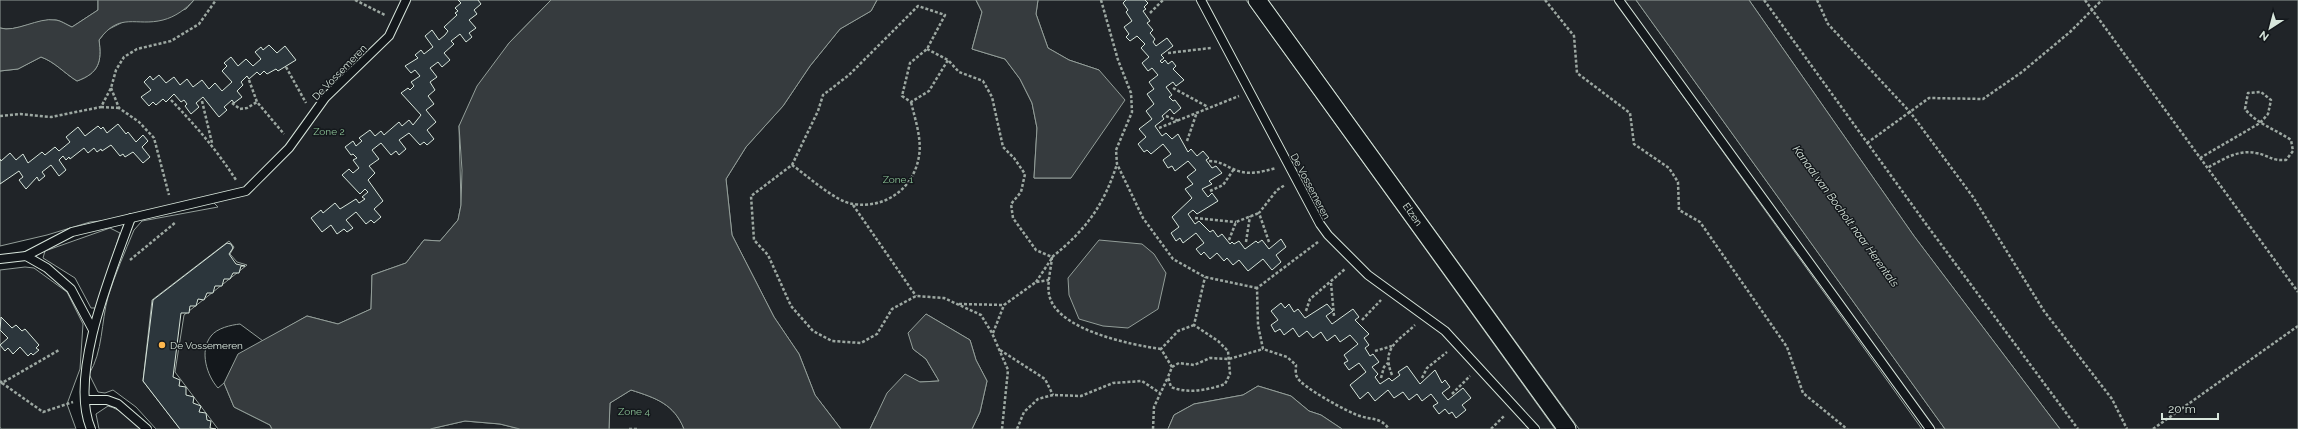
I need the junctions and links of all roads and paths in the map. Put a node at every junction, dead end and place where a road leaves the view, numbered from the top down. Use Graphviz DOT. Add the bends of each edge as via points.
graph roads {
  1 [pos="216,0"];
  2 [pos="355,0"];
  3 [pos="406,0"];
  4 [pos="1101,0"];
  5 [pos="1162,0"];
  6 [pos="1201,0"];
  7 [pos="1257,0"];
  8 [pos="1545,0"];
  9 [pos="1619,0"];
  10 [pos="1764,0"];
  11 [pos="1817,0"];
  12 [pos="2085,0"];
  13 [pos="2102,0"];
  14 [pos="2093,10"];
  15 [pos="1150,13"];
  16 [pos="396,20"];
  17 [pos="1225,43"];
  18 [pos="927,49"];
  19 [pos="1168,54"];
  20 [pos="948,60"];
  21 [pos="286,67"];
  22 [pos="249,80"];
  23 [pos="111,88"];
  24 [pos="1173,88"];
  25 [pos="1250,91"];
  26 [pos="171,100"];
  27 [pos="202,101"];
  28 [pos="257,102"];
  29 [pos="911,102"];
  30 [pos="232,103"];
  31 [pos="101,107"];
  32 [pos="1208,107"];
  33 [pos="119,108"];
  34 [pos="1198,112"];
  35 [pos="1910,112"];
  36 [pos="0,116"];
  37 [pos="312,116"];
  38 [pos="1166,116"];
  39 [pos="1180,121"];
  40 [pos="2260,123"];
  41 [pos="1159,128"];
  42 [pos="294,141"];
  43 [pos="1187,141"];
  44 [pos="1867,143"];
  45 [pos="212,144"];
  46 [pos="2200,158"];
  47 [pos="1209,161"];
  48 [pos="1117,164"];
  49 [pos="1288,164"];
  50 [pos="792,165"];
  51 [pos="2207,168"];
  52 [pos="1234,169"];
  53 [pos="1295,178"];
  54 [pos="246,191"];
  55 [pos="1210,191"];
  56 [pos="198,204"];
  57 [pos="852,204"];
  58 [pos="172,208"];
  59 [pos="1259,213"];
  60 [pos="1250,216"];
  61 [pos="131,218"];
  62 [pos="1195,218"];
  63 [pos="1236,222"];
  64 [pos="1328,235"];
  65 [pos="1229,240"];
  66 [pos="1246,242"];
  67 [pos="1269,242"];
  68 [pos="26,256"];
  69 [pos="1052,257"];
  70 [pos="0,259"];
  71 [pos="1354,260"];
  72 [pos="1205,277"];
  73 [pos="109,278"];
  74 [pos="1049,280"];
  75 [pos="1036,282"];
  76 [pos="1331,282"];
  77 [pos="1257,288"];
  78 [pos="1390,291"];
  79 [pos="2298,292"];
  80 [pos="916,296"];
  81 [pos="958,304"];
  82 [pos="1004,305"];
  83 [pos="1306,311"];
  84 [pos="1334,316"];
  85 [pos="1425,316"];
  86 [pos="1362,320"];
  87 [pos="1194,325"];
  88 [pos="2298,326"];
  89 [pos="92,330"];
  90 [pos="992,333"];
  91 [pos="1457,344"];
  92 [pos="1392,346"];
  93 [pos="1161,349"];
  94 [pos="1263,349"];
  95 [pos="59,350"];
  96 [pos="1000,350"];
  97 [pos="1375,351"];
  98 [pos="1230,359"];
  99 [pos="1388,363"];
  100 [pos="1172,367"];
  101 [pos="1479,368"];
  102 [pos="1392,375"];
  103 [pos="1168,377"];
  104 [pos="1381,378"];
  105 [pos="1422,378"];
  106 [pos="1,382"];
  107 [pos="1160,393"];
  108 [pos="1452,394"];
  109 [pos="1053,395"];
  110 [pos="85,400"];
  111 [pos="69,402"];
  112 [pos="1515,406"];
  113 [pos="91,429"];
  114 [pos="147,429"];
  115 [pos="629,429"];
  116 [pos="637,429"];
  117 [pos="1002,429"];
  118 [pos="1017,429"];
  119 [pos="1153,429"];
  120 [pos="1389,429"];
  121 [pos="1491,429"];
  122 [pos="1535,429"];
  123 [pos="1567,429"];
  124 [pos="1847,429"];
  125 [pos="1930,429"];
  126 [pos="2078,429"];
  127 [pos="2127,429"];
  128 [pos="2152,429"];
  1 -- 23 [label="path" via="199,24 170,41 136,49 124,57 116,70"];
  2 -- 16 [label="path"];
  3 -- 16 [label="lane, De Vossemeren"];
  4 -- 48 [label="path" via="1118,60 1131,93 1132,112 1116,150"];
  5 -- 15 [label="path"];
  6 -- 17 [label="lane, De Vossemeren"];
  7 -- 123 [label="street, Elzen"];
  8 -- 124 [label="path" via="1574,36 1577,73 1630,113 1634,144 1669,168 1678,182 1679,210 1700,222 1787,347 1803,393"];
  9 -- 125 [label="lane"];
  10 -- 44 [label="path"];
  11 -- 35 [label="path" via="1828,24"];
  12 -- 14 [label="path"];
  13 -- 14 [label="path"];
  14 -- 35 [label="path" via="2028,67 1983,99 1929,98"];
  14 -- 46 [label="path"];
  16 -- 37 [label="lane, De Vossemeren" via="389,36 325,98"];
  17 -- 19 [label="path" via="1202,50"];
  17 -- 25 [label="lane, De Vossemeren"];
  18 -- 20 [label="path"];
  18 -- 29 [label="path" via="910,63 902,96"];
  18 -- 50 [label="path" via="945,15 918,6 849,75 823,95"];
  20 -- 29 [label="path" via="929,91"];
  20 -- 69 [label="path" via="959,72 983,81 992,98 1003,148 1025,174 1021,192 1011,204 1013,218 1036,250"];
  21 -- 37 [label="path"];
  22 -- 28 [label="path"];
  23 -- 31 [label="path"];
  23 -- 33 [label="path"];
  24 -- 32 [label="path"];
  25 -- 32 [label="path"];
  25 -- 49 [label="lane, De Vossemeren"];
  26 -- 45 [label="path"];
  27 -- 45 [label="path"];
  28 -- 30 [label="path" via="240,109"];
  28 -- 42 [label="path" via="284,134"];
  29 -- 57 [label="path" via="920,155 912,178 899,194 888,199 876,204"];
  31 -- 33 [label="path"];
  31 -- 36 [label="path" via="51,117 20,114"];
  32 -- 34 [label="path"];
  33 -- 58 [label="path" via="140,122 154,138"];
  34 -- 39 [label="path"];
  34 -- 43 [label="path"];
  35 -- 44 [label="path"];
  35 -- 127 [label="path" via="1973,197 2044,311 2112,399"];
  37 -- 42 [label="lane, De Vossemeren"];
  38 -- 39 [label="path"];
  39 -- 41 [label="path"];
  40 -- 40 [label="path" via="2245,109 2248,93 2261,92 2271,100 2268,114"];
  40 -- 46 [label="path"];
  40 -- 51 [label="path" via="2291,140 2293,151 2286,160 2274,161 2256,152 2234,154"];
  42 -- 54 [label="lane, De Vossemeren"];
  44 -- 126 [label="path"];
  45 -- 54 [label="path" via="235,180"];
  46 -- 51 [label="path"];
  47 -- 52 [label="path" via="1220,161"];
  48 -- 69 [label="path" via="1108,192 1088,221 1071,241"];
  48 -- 72 [label="path" via="1143,218 1173,259"];
  49 -- 52 [label="path" via="1255,174"];
  49 -- 53 [label="lane, De Vossemeren"];
  50 -- 57 [label="path" via="830,193"];
  50 -- 80 [label="path" via="751,196 754,240 768,255 790,306 814,331 832,341 861,343 877,334 892,309"];
  51 -- 79 [label="path"];
  52 -- 55 [label="path" via="1223,185"];
  53 -- 59 [label="path" via="1277,190"];
  53 -- 64 [label="lane, De Vossemeren"];
  54 -- 56 [label="lane"];
  56 -- 58 [label="lane"];
  56 -- 73 [label="path"];
  57 -- 80 [label="path"];
  58 -- 61 [label="lane"];
  59 -- 60 [label="path"];
  59 -- 67 [label="path"];
  60 -- 63 [label="path"];
  60 -- 66 [label="path"];
  61 -- 68 [label="lane" via="72,232"];
  61 -- 73 [label="lane"];
  62 -- 63 [label="path"];
  63 -- 65 [label="path"];
  64 -- 71 [label="lane, De Vossemeren"];
  64 -- 77 [label="path"];
  68 -- 70 [label="lane"];
  68 -- 89 [label="lane" via="47,268 71,289"];
  69 -- 74 [label="path"];
  69 -- 75 [label="path"];
  71 -- 76 [label="path"];
  71 -- 78 [label="lane, De Vossemeren" via="1368,275"];
  72 -- 77 [label="path"];
  72 -- 87 [label="path"];
  73 -- 89 [label="lane"];
  74 -- 75 [label="path"];
  74 -- 93 [label="path" via="1049,295 1053,304 1077,324 1107,339"];
  75 -- 82 [label="path"];
  76 -- 83 [label="path" via="1310,299"];
  76 -- 84 [label="path"];
  77 -- 94 [label="path" via="1258,325"];
  78 -- 85 [label="lane, De Vossemeren"];
  78 -- 86 [label="path"];
  80 -- 81 [label="path" via="944,298"];
  81 -- 82 [label="path"];
  81 -- 90 [label="path" via="981,314"];
  82 -- 90 [label="path"];
  85 -- 91 [label="lane, De Vossemeren"];
  85 -- 92 [label="path"];
  87 -- 93 [label="path" via="1178,331"];
  87 -- 98 [label="path" via="1218,341 1228,351"];
  88 -- 128 [label="path"];
  89 -- 110 [label="lane"];
  90 -- 96 [label="path"];
  91 -- 101 [label="lane, De Vossemeren"];
  91 -- 105 [label="path" via="1428,368"];
  92 -- 97 [label="path"];
  92 -- 99 [label="path" via="1387,355"];
  93 -- 100 [label="path"];
  94 -- 98 [label="path"];
  94 -- 120 [label="path" via="1287,357 1296,365 1297,378 1304,386 1346,411 1377,418"];
  95 -- 106 [label="path"];
  96 -- 109 [label="path" via="1045,379"];
  96 -- 117 [label="path" via="1008,370"];
  98 -- 100 [label="path" via="1210,358 1194,365 1179,363"];
  98 -- 103 [label="path" via="1230,374 1225,384 1213,388 1182,392 1171,387"];
  99 -- 102 [label="path"];
  99 -- 104 [label="path"];
  100 -- 103 [label="path"];
  101 -- 108 [label="path"];
  101 -- 112 [label="lane, De Vossemeren"];
  103 -- 107 [label="path"];
  106 -- 111 [label="path" via="43,412"];
  107 -- 109 [label="path" via="1142,381 1113,383 1081,396"];
  107 -- 119 [label="path" via="1154,407"];
  109 -- 118 [label="path" via="1038,399 1024,412"];
  110 -- 113 [label="lane" via="87,421"];
  110 -- 114 [label="lane" via="107,400 118,404"];
  112 -- 121 [label="path"];
  112 -- 122 [label="lane, De Vossemeren"];
  115 -- 116 [label="path"];
}
